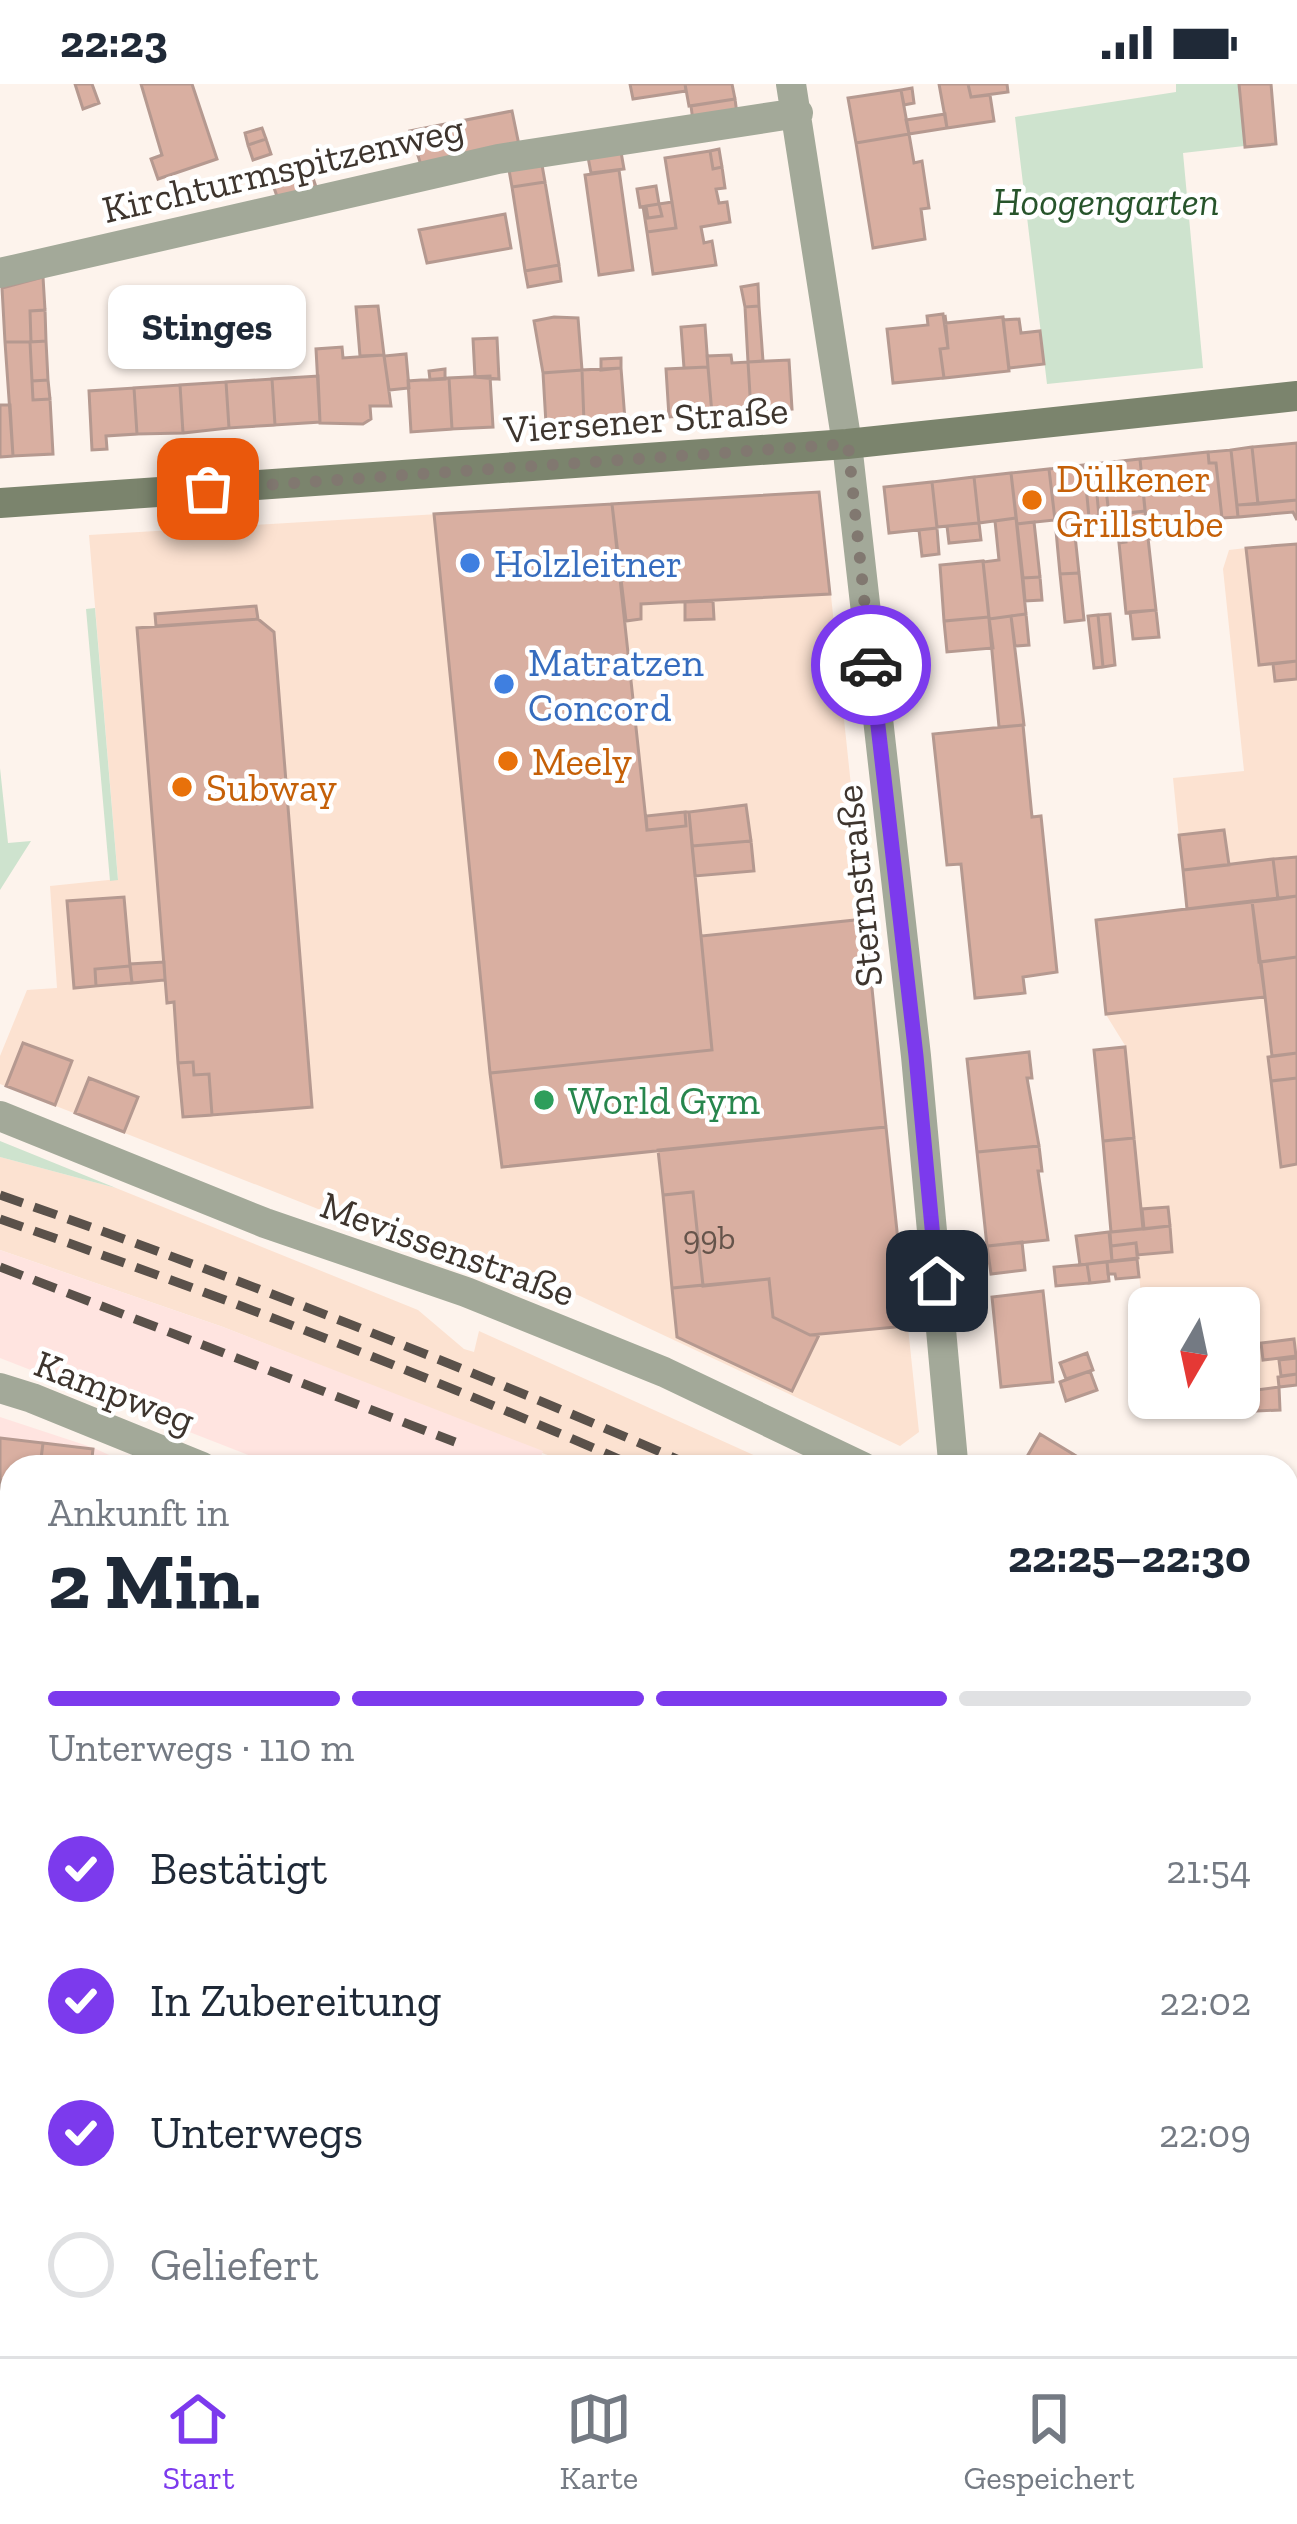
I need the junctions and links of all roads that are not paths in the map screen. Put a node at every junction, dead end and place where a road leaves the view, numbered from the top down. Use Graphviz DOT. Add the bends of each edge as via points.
graph roads {
  1 [pos="794,98"];
  2 [pos="0,273"];
  3 [pos="1297,396"];
  4 [pos="848,444"];
  5 [pos="0,503"];
  6 [pos="0,1116"];
  7 [pos="0,1388"];
  8 [pos="173,1455"];
  9 [pos="838,1455"];
  10 [pos="952,1455"];
  1 -- 2 [label="street, Kirchturmspitzenweg"];
  1 -- 4 [label="street, Sternstraße"];
  3 -- 4 [label="main road, Viersener Straße"];
  4 -- 5 [label="main road, Viersener Straße"];
  4 -- 10 [label="street, Sternstraße"];
  6 -- 9 [label="street, Mevissenstraße" via="642,1363"];
  7 -- 8 [label="street, Kampweg"];
}
